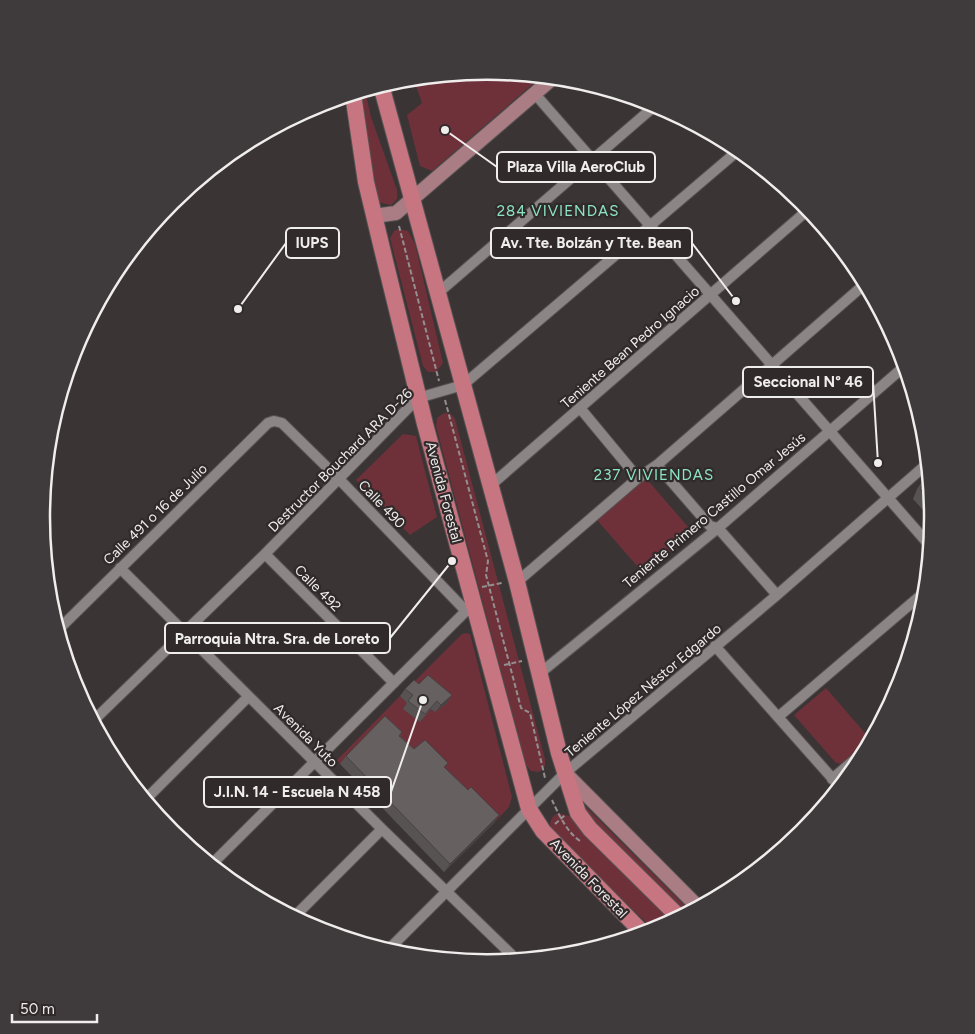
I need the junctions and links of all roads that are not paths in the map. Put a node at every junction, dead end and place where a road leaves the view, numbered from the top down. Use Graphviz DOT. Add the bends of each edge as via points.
graph roads {
  1 [pos="547,83"];
  2 [pos="383,92"];
  3 [pos="535,94"];
  4 [pos="354,101"];
  5 [pos="649,111"];
  6 [pos="733,155"];
  7 [pos="592,160"];
  8 [pos="413,200"];
  9 [pos="803,214"];
  10 [pos="374,216"];
  11 [pos="651,226"];
  12 [pos="860,288"];
  13 [pos="438,293"];
  14 [pos="711,295"];
  15 [pos="772,365"];
  16 [pos="900,370"];
  17 [pos="463,384"];
  18 [pos="418,398"];
  19 [pos="580,408"];
  20 [pos="274,421"];
  21 [pos="830,431"];
  22 [pos="657,465"];
  23 [pos="922,468"];
  24 [pos="638,478"];
  25 [pos="339,479"];
  26 [pos="491,485"];
  27 [pos="888,498"];
  28 [pos="718,528"];
  29 [pos="924,539"];
  30 [pos="265,554"];
  31 [pos="120,568"];
  32 [pos="510,582"];
  33 [pos="777,595"];
  34 [pos="918,597"];
  35 [pos="471,611"];
  36 [pos="64,624"];
  37 [pos="184,633"];
  38 [pos="715,646"];
  39 [pos="539,674"];
  40 [pos="394,683"];
  41 [pos="248,697"];
  42 [pos="98,716"];
  43 [pos="778,717"];
  44 [pos="314,762"];
  45 [pos="847,766"];
  46 [pos="565,773"];
  47 [pos="832,778"];
  48 [pos="836,782"];
  49 [pos="150,795"];
  50 [pos="529,809"];
  51 [pos="382,829"];
  52 [pos="217,860"];
  53 [pos="447,893"];
  54 [pos="694,902"];
  55 [pos="299,912"];
  56 [pos="674,912"];
  57 [pos="638,927"];
  58 [pos="394,944"];
  59 [pos="510,954"];
  1 -- 3 [label="street"];
  2 -- 8 [label="main road"];
  3 -- 7 [label="street"];
  3 -- 8 [label="street"];
  4 -- 10 [label="main road, Avenida Forestal"];
  5 -- 7 [label="street"];
  6 -- 11 [label="street, Destructor Bouchard ARA D-26"];
  7 -- 11 [label="street"];
  7 -- 13 [label="street"];
  8 -- 10 [label="street" via="396,214"];
  8 -- 13 [label="main road"];
  9 -- 14 [label="street, Teniente Bean Pedro Ignacio"];
  10 -- 18 [label="main road, Avenida Forestal"];
  11 -- 14 [label="street"];
  11 -- 17 [label="street, Destructor Bouchard ARA D-26"];
  12 -- 15 [label="street"];
  13 -- 17 [label="main road"];
  14 -- 15 [label="street"];
  14 -- 19 [label="street, Teniente Bean Pedro Ignacio"];
  15 -- 21 [label="street"];
  15 -- 22 [label="street"];
  16 -- 21 [label="street, Teniente Primero Castillo Omar Jesús"];
  17 -- 18 [label="street, Destructor Bouchard ARA D-26"];
  17 -- 26 [label="main road"];
  18 -- 25 [label="street, Destructor Bouchard ARA D-26"];
  18 -- 35 [label="main road, Avenida Forestal"];
  19 -- 24 [label="street"];
  19 -- 26 [label="street, Teniente Bean Pedro Ignacio"];
  20 -- 25 [label="street, Calle 490" via="282,423"];
  20 -- 31 [label="street, Calle 491 o 16 de Julio" via="268,423"];
  21 -- 27 [label="street"];
  21 -- 28 [label="street, Teniente Primero Castillo Omar Jesús"];
  22 -- 24 [label="street"];
  22 -- 28 [label="street" via="710,526"];
  23 -- 27 [label="street, Teniente López Néstor Edgardo"];
  24 -- 32 [label="street"];
  25 -- 30 [label="street, Destructor Bouchard ARA D-26"];
  25 -- 35 [label="street, Calle 490"];
  26 -- 32 [label="main road"];
  27 -- 29 [label="street"];
  27 -- 33 [label="street, Teniente López Néstor Edgardo"];
  28 -- 33 [label="street"];
  28 -- 39 [label="street, Teniente Primero Castillo Omar Jesús"];
  30 -- 37 [label="street, Destructor Bouchard ARA D-26"];
  30 -- 40 [label="street, Calle 492"];
  31 -- 36 [label="street, Calle 491 o 16 de Julio"];
  31 -- 37 [label="street, Avenida Yuto"];
  32 -- 39 [label="main road"];
  33 -- 38 [label="street, Teniente López Néstor Edgardo"];
  34 -- 43 [label="street"];
  35 -- 40 [label="street"];
  35 -- 50 [label="main road, Avenida Forestal"];
  37 -- 41 [label="street, Avenida Yuto"];
  37 -- 42 [label="street, Destructor Bouchard ARA D-26"];
  38 -- 43 [label="street"];
  38 -- 46 [label="street, Teniente López Néstor Edgardo"];
  39 -- 46 [label="main road"];
  40 -- 44 [label="street"];
  41 -- 44 [label="street, Avenida Yuto"];
  41 -- 49 [label="street"];
  43 -- 47 [label="street"];
  44 -- 51 [label="street, Avenida Yuto"];
  44 -- 52 [label="street"];
  45 -- 47 [label="street"];
  46 -- 50 [label="street, Teniente López Néstor Edgardo"];
  46 -- 54 [label="street"];
  46 -- 56 [label="main road" via="578,813 590,829"];
  47 -- 48 [label="street"];
  50 -- 53 [label="street, Teniente López Néstor Edgardo"];
  50 -- 57 [label="main road, Avenida Forestal" via="543,831"];
  51 -- 53 [label="street, Avenida Yuto"];
  51 -- 55 [label="street"];
  53 -- 58 [label="street, Teniente López Néstor Edgardo"];
  53 -- 59 [label="street, Avenida Yuto"];
}
